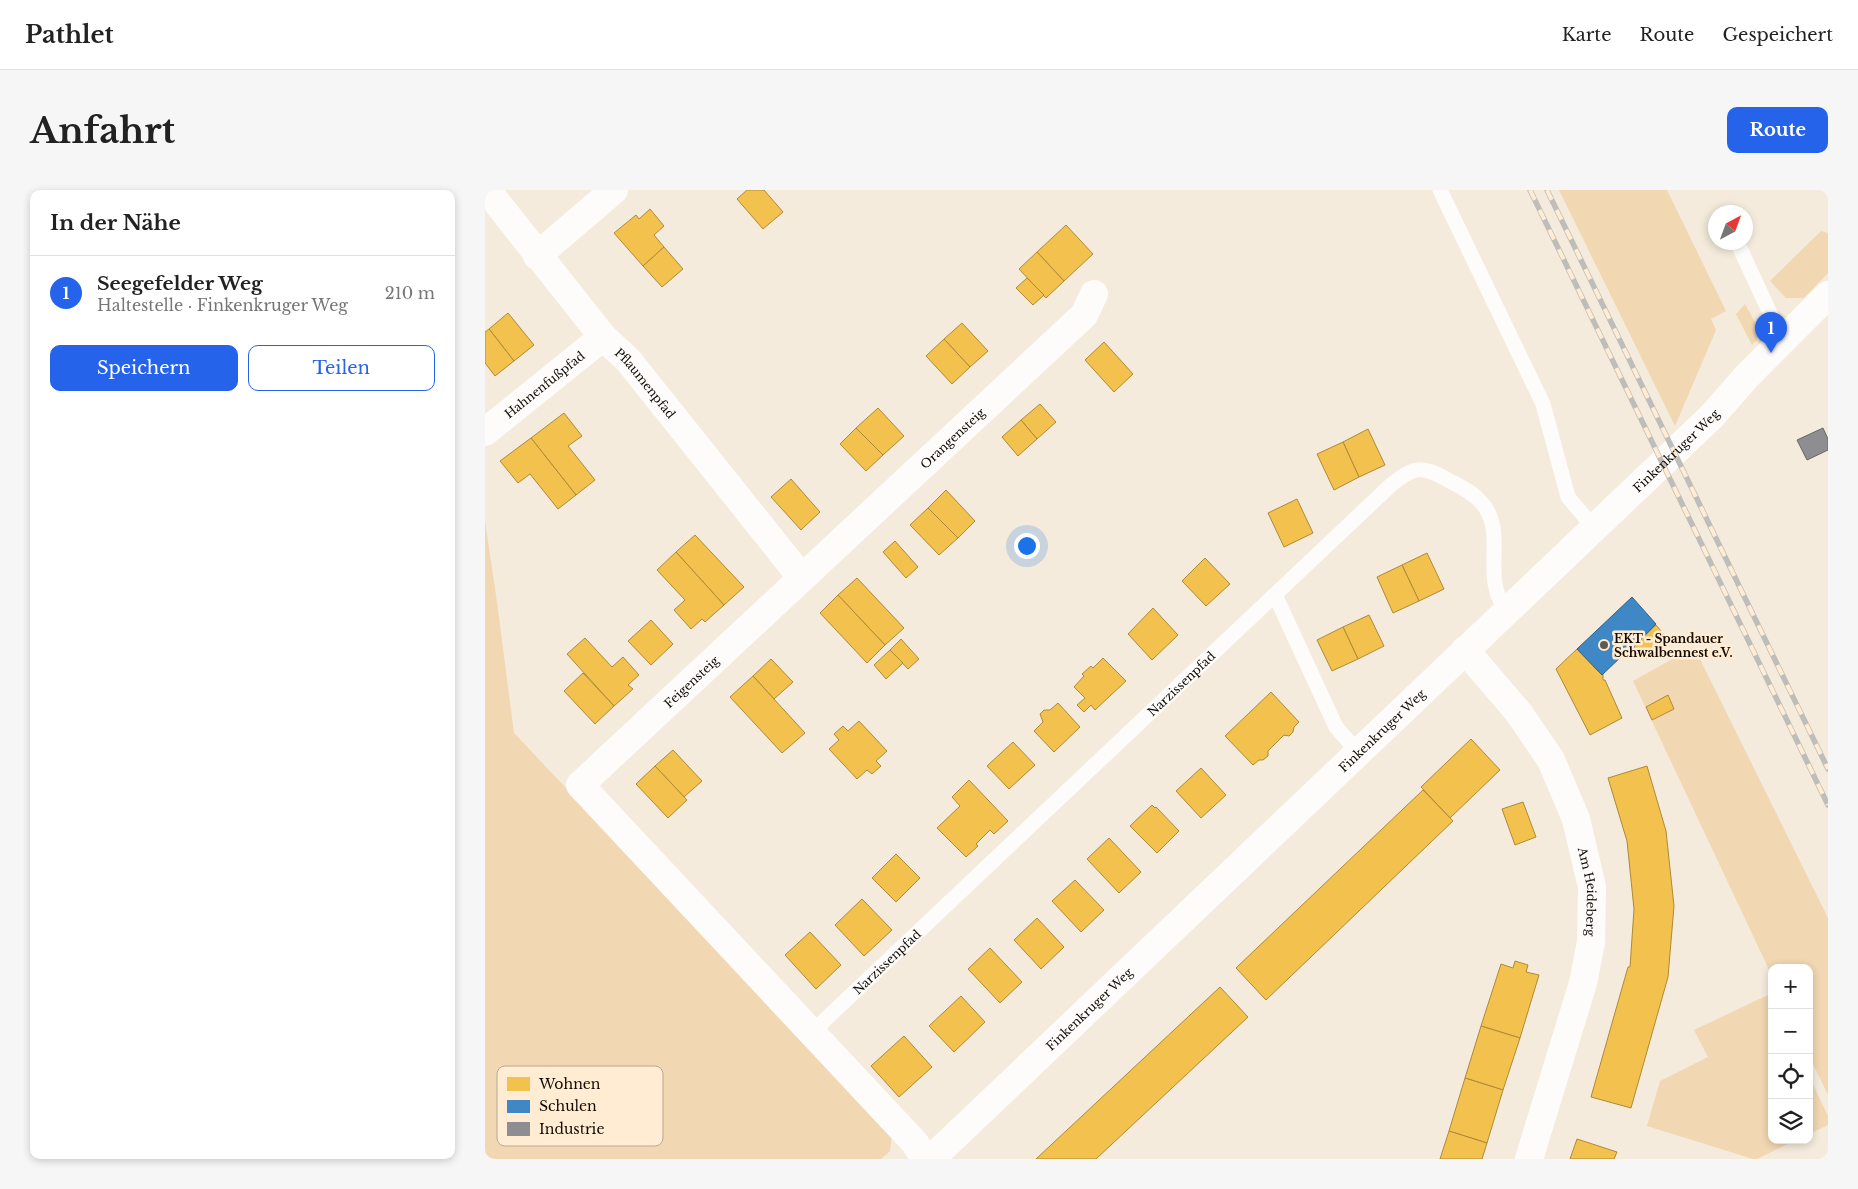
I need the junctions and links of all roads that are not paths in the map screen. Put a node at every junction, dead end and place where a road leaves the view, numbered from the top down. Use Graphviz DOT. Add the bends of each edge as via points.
graph roads {
  1 [pos="487,190"];
  2 [pos="613,190"];
  3 [pos="1440,190"];
  4 [pos="1741,250"];
  5 [pos="537,256"];
  6 [pos="1094,294"];
  7 [pos="1828,296"];
  8 [pos="603,337"];
  9 [pos="1783,341"];
  10 [pos="485,432"];
  11 [pos="1594,528"];
  12 [pos="802,578"];
  13 [pos="1275,595"];
  14 [pos="1507,610"];
  15 [pos="1465,650"];
  16 [pos="1358,752"];
  17 [pos="811,1033"];
  18 [pos="925,1159"];
  19 [pos="931,1159"];
  20 [pos="1529,1159"];
  1 -- 5 [label="street, Pflaumenpfad"];
  2 -- 5 [label="street"];
  3 -- 11 [label="lane" via="1543,404 1569,497"];
  4 -- 9 [label="lane"];
  5 -- 8 [label="street, Pflaumenpfad"];
  6 -- 12 [label="street, Orangensteig" via="1083,315"];
  7 -- 9 [label="street, Finkenkruger Weg"];
  8 -- 10 [label="street, Hahnenfußpfad"];
  8 -- 12 [label="street, Pflaumenpfad" via="628,360"];
  9 -- 11 [label="street, Finkenkruger Weg" via="1711,416"];
  11 -- 14 [label="street, Finkenkruger Weg"];
  12 -- 17 [label="street, Feigensteig" via="580,785"];
  13 -- 14 [label="lane, Narzissenpfad" via="1392,484 1406,472 1420,468 1433,471 1482,503 1493,523 1495,589"];
  13 -- 16 [label="lane" via="1336,727"];
  13 -- 17 [label="lane, Narzissenpfad"];
  14 -- 15 [label="street, Finkenkruger Weg"];
  15 -- 16 [label="street, Finkenkruger Weg"];
  15 -- 20 [label="street, Am Heideberg" via="1519,713 1551,760 1577,819 1592,887 1591,942 1583,983"];
  16 -- 19 [label="street, Finkenkruger Weg"];
  17 -- 18 [label="street" via="915,1143"];
}
